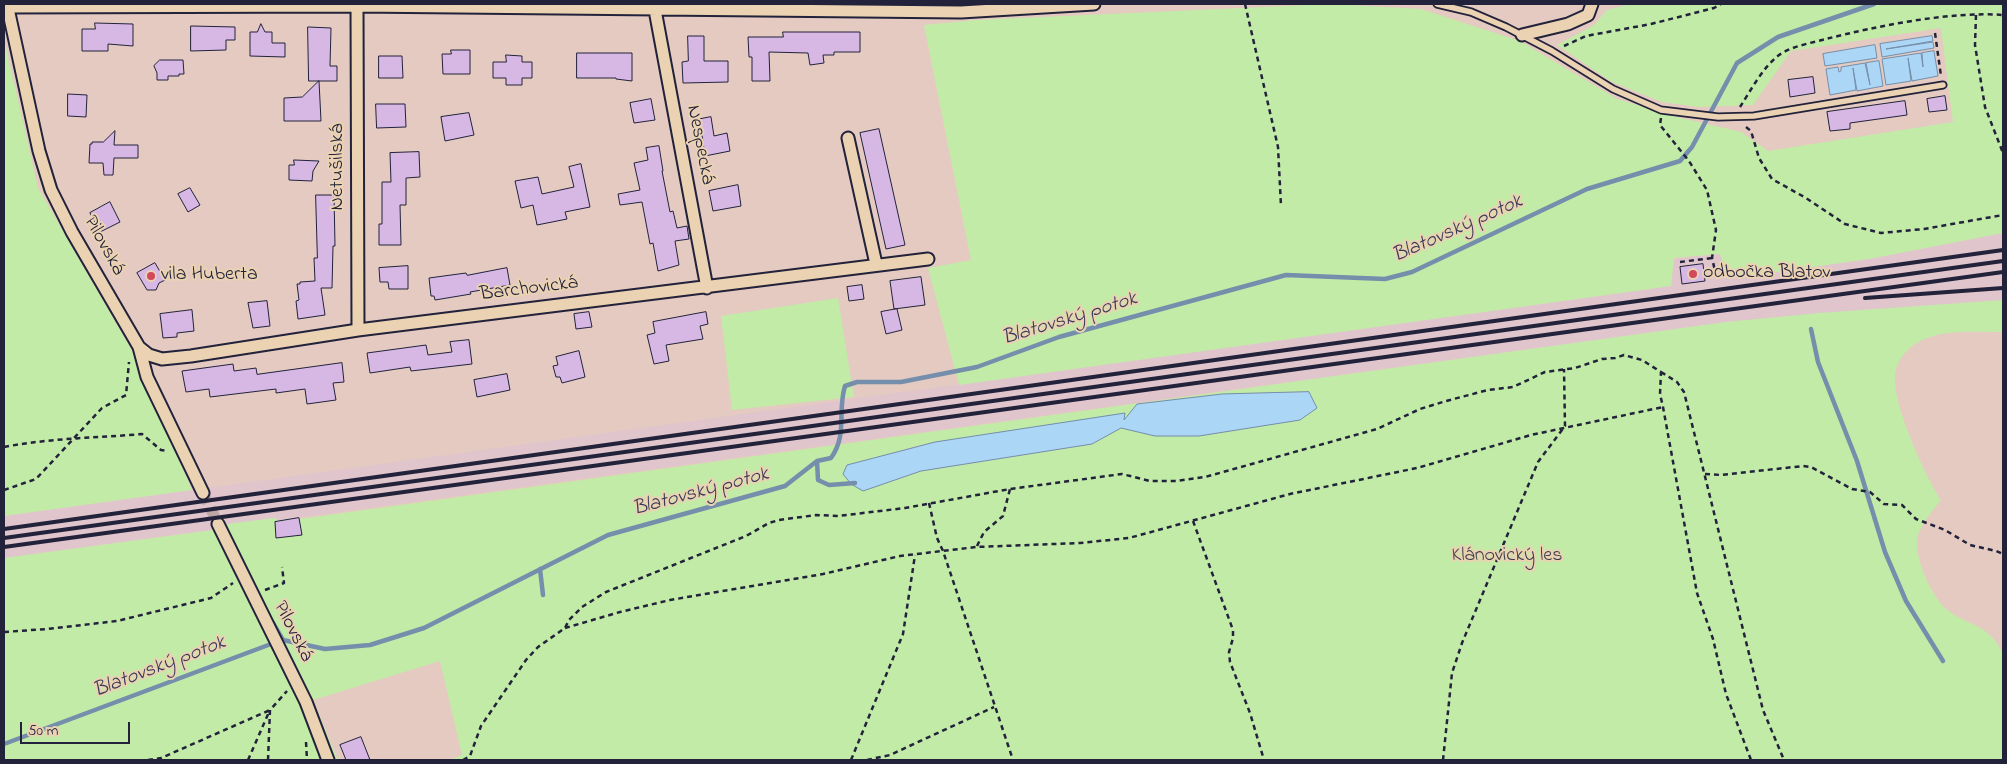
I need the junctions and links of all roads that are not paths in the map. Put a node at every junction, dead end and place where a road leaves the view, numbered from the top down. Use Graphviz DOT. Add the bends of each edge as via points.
graph roads {
  1 [pos="1092,4"];
  2 [pos="1437,4"];
  3 [pos="1592,4"];
  4 [pos="357,5"];
  5 [pos="8,6"];
  6 [pos="926,8"];
  7 [pos="655,10"];
  8 [pos="1522,35"];
  9 [pos="1943,85"];
  10 [pos="848,138"];
  11 [pos="928,259"];
  12 [pos="876,264"];
  13 [pos="707,288"];
  14 [pos="358,330"];
  15 [pos="139,351"];
  16 [pos="203,493"];
  17 [pos="218,524"];
  18 [pos="328,760"];
  1 -- 6 [label="street" via="961,12"];
  2 -- 8 [label="lane" via="1471,12"];
  3 -- 8 [label="street" via="1588,16"];
  4 -- 5 [label="street"];
  4 -- 7 [label="street"];
  4 -- 14 [label="street, Netušilská"];
  5 -- 15 [label="street, Pilovská" via="51,190"];
  6 -- 7 [label="street"];
  7 -- 13 [label="street, Nespecká"];
  8 -- 9 [label="lane" via="1613,89 1661,110 1718,117 1754,116"];
  10 -- 12 [label="street"];
  11 -- 12 [label="street, Barchovická"];
  12 -- 13 [label="street, Barchovická"];
  13 -- 14 [label="street, Barchovická"];
  14 -- 15 [label="street, Barchovická" via="191,356 162,358"];
  15 -- 16 [label="street, Pilovská" via="147,377"];
  17 -- 18 [label="street, Pilovská" via="296,681"];
}
